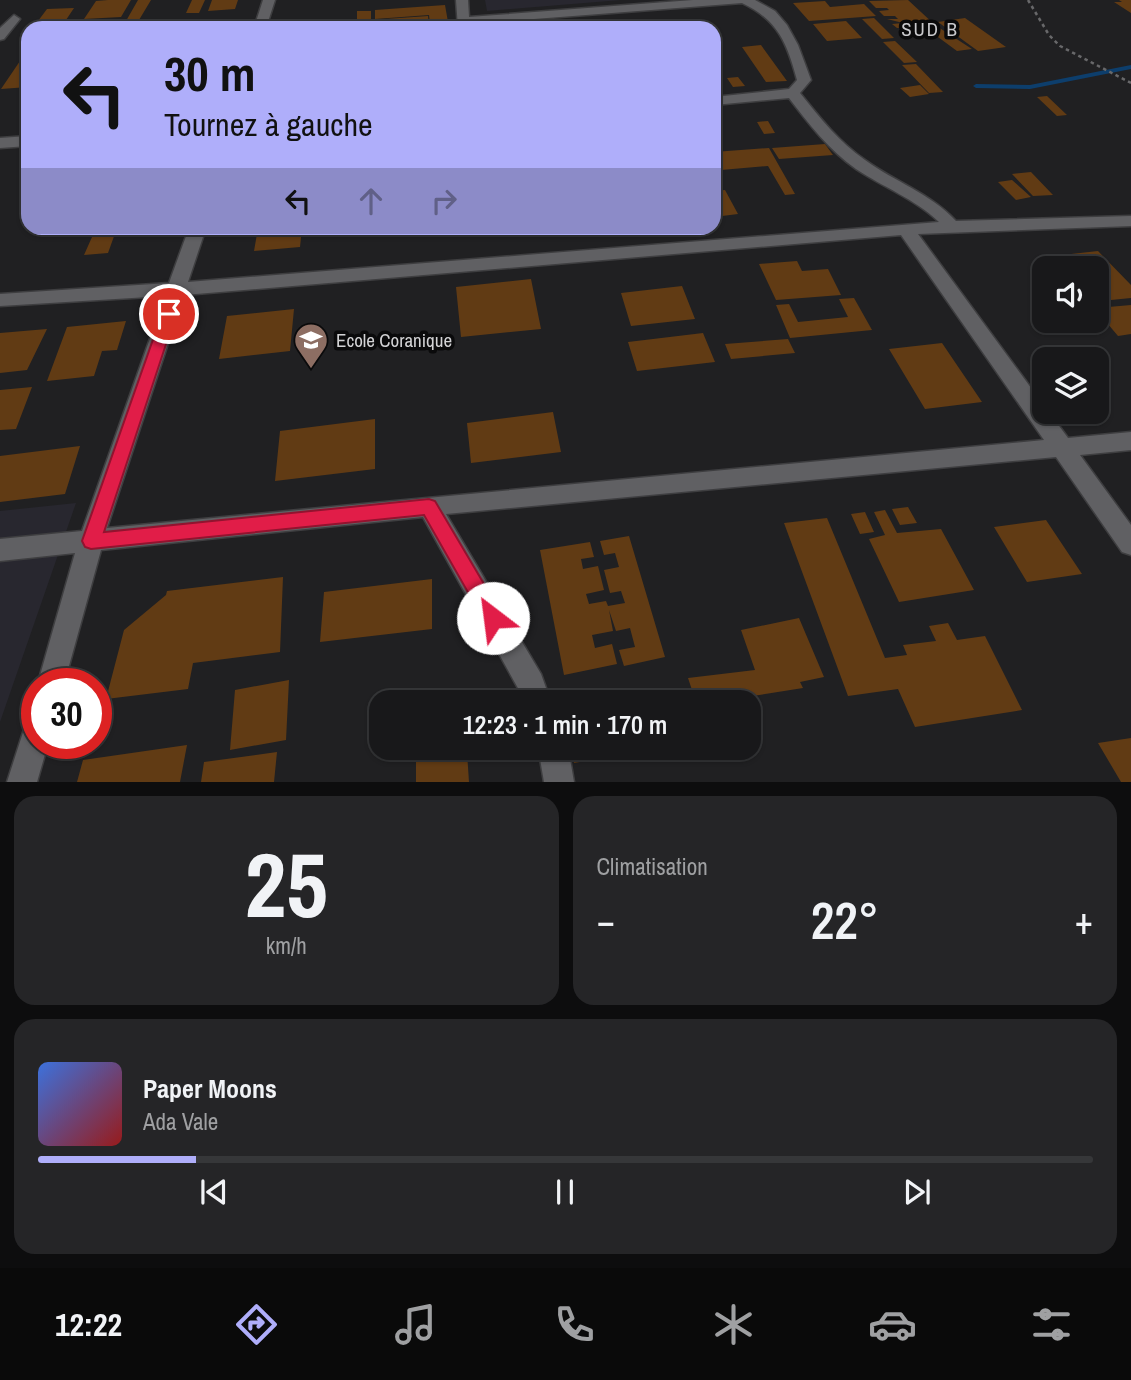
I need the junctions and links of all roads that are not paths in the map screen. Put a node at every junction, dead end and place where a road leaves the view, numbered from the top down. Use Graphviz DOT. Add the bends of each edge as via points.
graph roads {
  1 [pos="269,0"];
  2 [pos="462,0"];
  3 [pos="739,0"];
  4 [pos="746,0"];
  5 [pos="14,19"];
  6 [pos="262,21"];
  7 [pos="464,21"];
  8 [pos="508,21"];
  9 [pos="0,36"];
  10 [pos="793,93"];
  11 [pos="721,100"];
  12 [pos="21,142"];
  13 [pos="0,143"];
  14 [pos="1131,220"];
  15 [pos="952,226"];
  16 [pos="906,229"];
  17 [pos="195,235"];
  18 [pos="178,289"];
  19 [pos="0,300"];
  20 [pos="1131,441"];
  21 [pos="1062,447"];
  22 [pos="429,506"];
  23 [pos="91,541"];
  24 [pos="1131,544"];
  25 [pos="0,550"];
  26 [pos="55,668"];
  27 [pos="533,690"];
  28 [pos="29,759"];
  29 [pos="555,760"];
  30 [pos="22,782"];
  31 [pos="559,782"];
  1 -- 6 [label="street"];
  2 -- 7 [label="street"];
  3 -- 8 [label="street"];
  4 -- 10 [label="street" via="773,16 786,37 804,80"];
  5 -- 9 [label="street"];
  10 -- 11 [label="street"];
  10 -- 15 [label="street" via="841,149 936,209"];
  12 -- 13 [label="street"];
  14 -- 15 [label="street"];
  15 -- 16 [label="street"];
  16 -- 18 [label="street"];
  16 -- 21 [label="street"];
  17 -- 18 [label="street"];
  18 -- 19 [label="street"];
  18 -- 23 [label="street"];
  20 -- 21 [label="street"];
  21 -- 22 [label="street"];
  21 -- 24 [label="street"];
  22 -- 23 [label="street"];
  22 -- 27 [label="street"];
  23 -- 25 [label="street"];
  23 -- 26 [label="street"];
  28 -- 30 [label="street"];
  29 -- 31 [label="street"];
}
